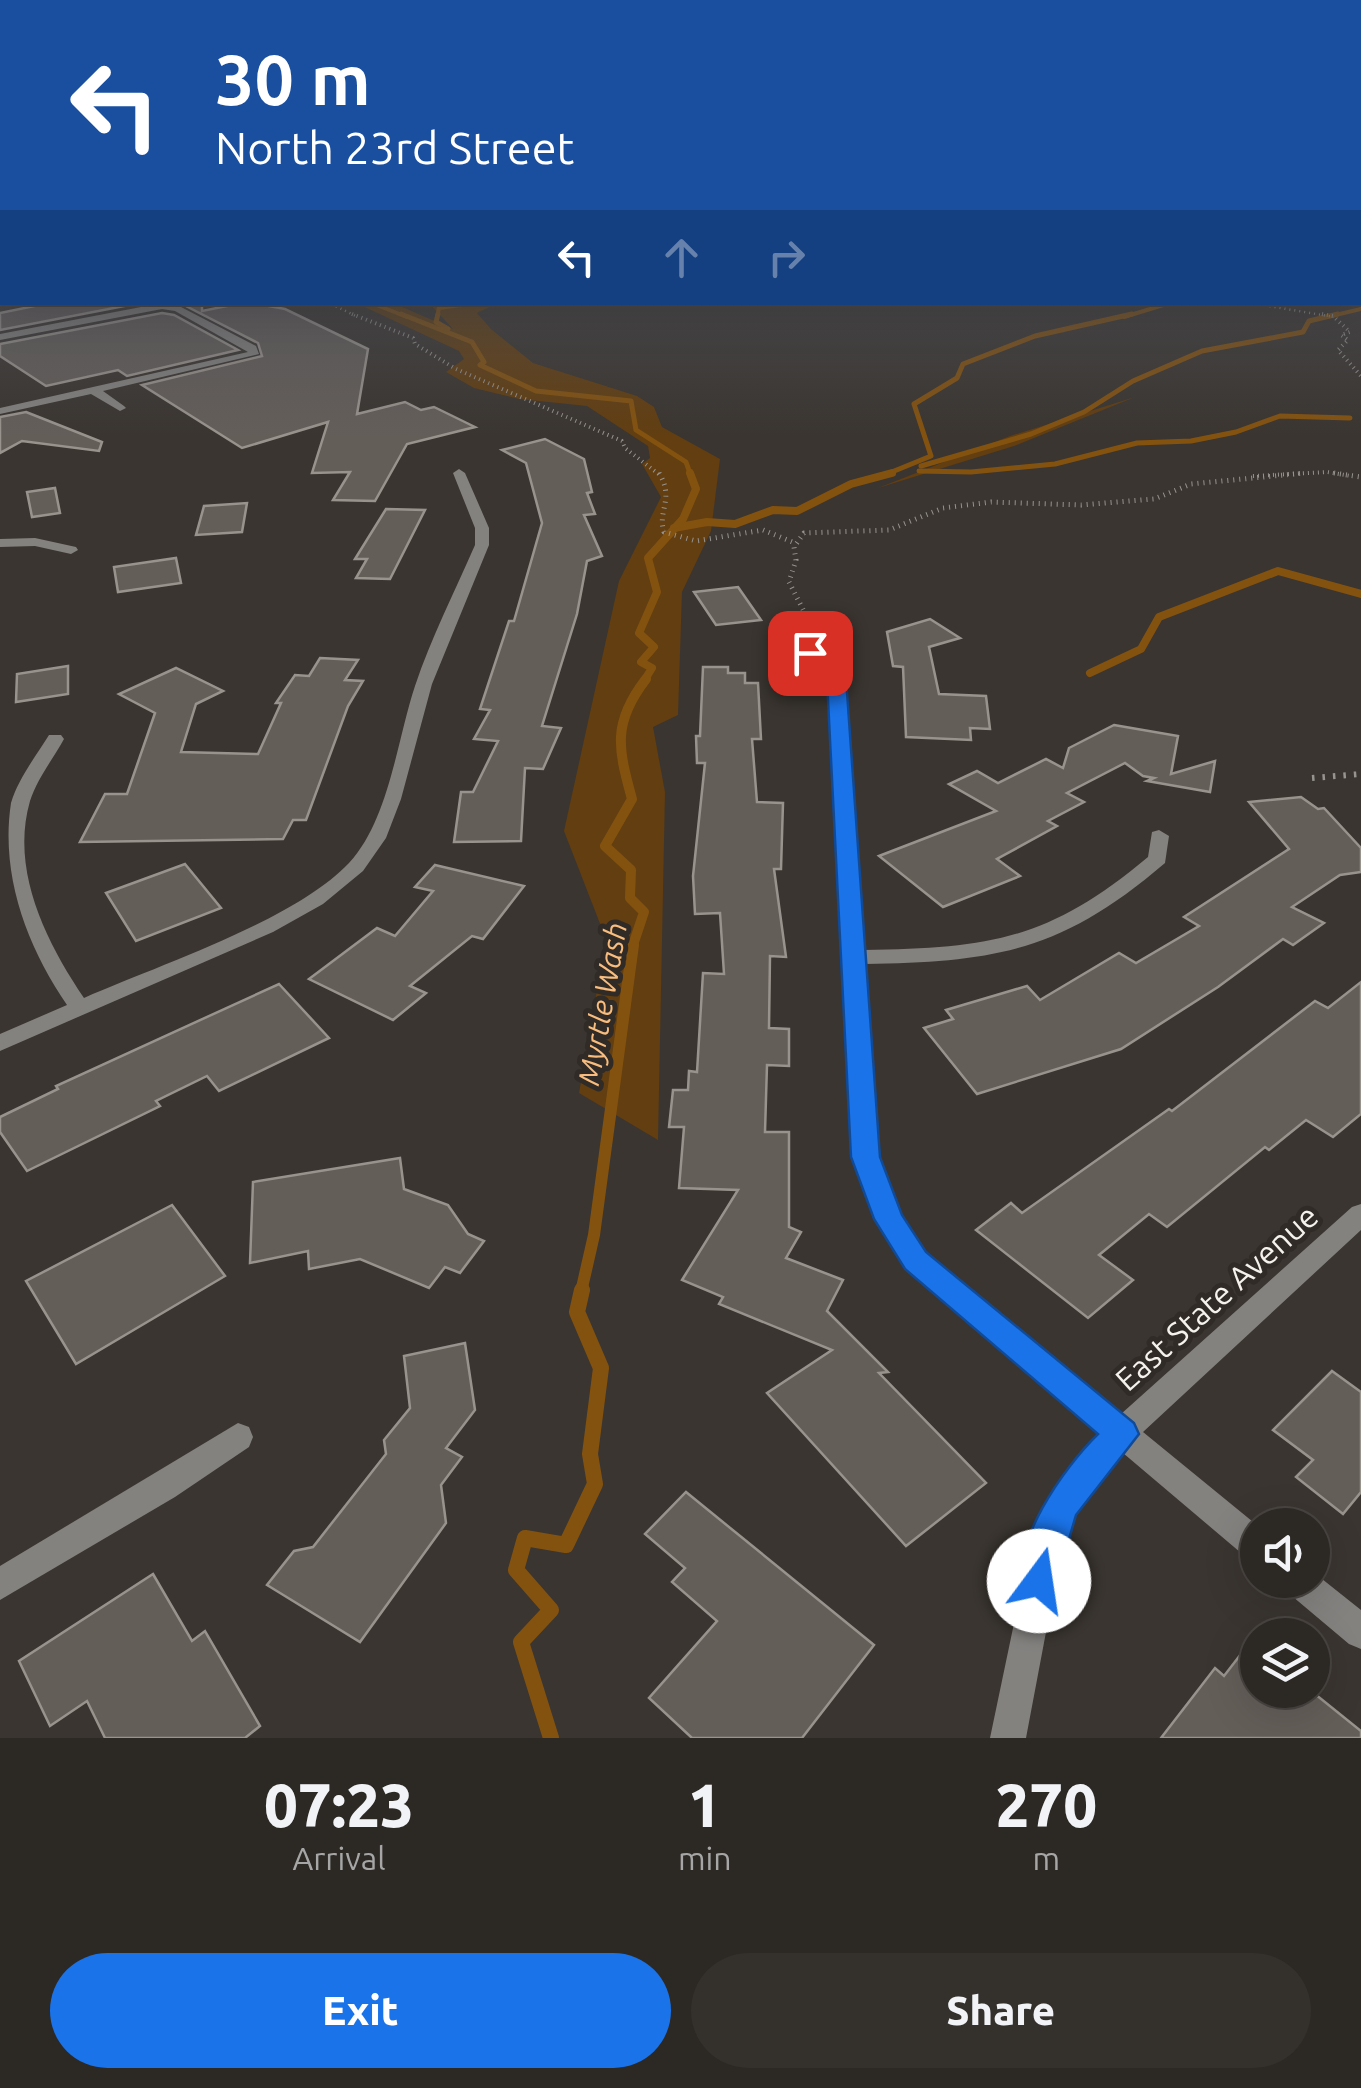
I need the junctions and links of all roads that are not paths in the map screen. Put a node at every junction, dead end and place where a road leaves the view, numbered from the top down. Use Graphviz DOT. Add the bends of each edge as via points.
graph roads {
  1 [pos="0,337"];
  2 [pos="92,390"];
  3 [pos="120,408"];
  4 [pos="0,411"];
  5 [pos="459,473"];
  6 [pos="0,543"];
  7 [pos="72,550"];
  8 [pos="811,641"];
  9 [pos="55,739"];
  10 [pos="1159,836"];
  11 [pos="856,956"];
  12 [pos="80,1008"];
  13 [pos="0,1043"];
  14 [pos="1361,1214"];
  15 [pos="1122,1434"];
  16 [pos="238,1437"];
  17 [pos="1240,1531"];
  18 [pos="0,1584"];
  19 [pos="1320,1598"];
  20 [pos="1361,1632"];
  21 [pos="1008,1738"];
  1 -- 2 [label="street" via="162,306 254,354"];
  2 -- 3 [label="street"];
  2 -- 4 [label="street"];
  5 -- 12 [label="street" via="482,528 482,545 424,684 392,799 356,867 316,900 266,927"];
  6 -- 7 [label="street"];
  8 -- 11 [label="street" via="836,678"];
  9 -- 12 [label="street" via="20,803 12,870 23,917"];
  10 -- 11 [label="street" via="1158,859 1132,882 1029,941 982,952"];
  11 -- 15 [label="street" via="866,1157 889,1219 916,1261"];
  12 -- 13 [label="street"];
  14 -- 15 [label="street, East State Avenue"];
  15 -- 17 [label="street"];
  15 -- 21 [label="street, East State Avenue" via="1062,1505 1047,1542"];
  16 -- 18 [label="street"];
  19 -- 20 [label="street"];
}
